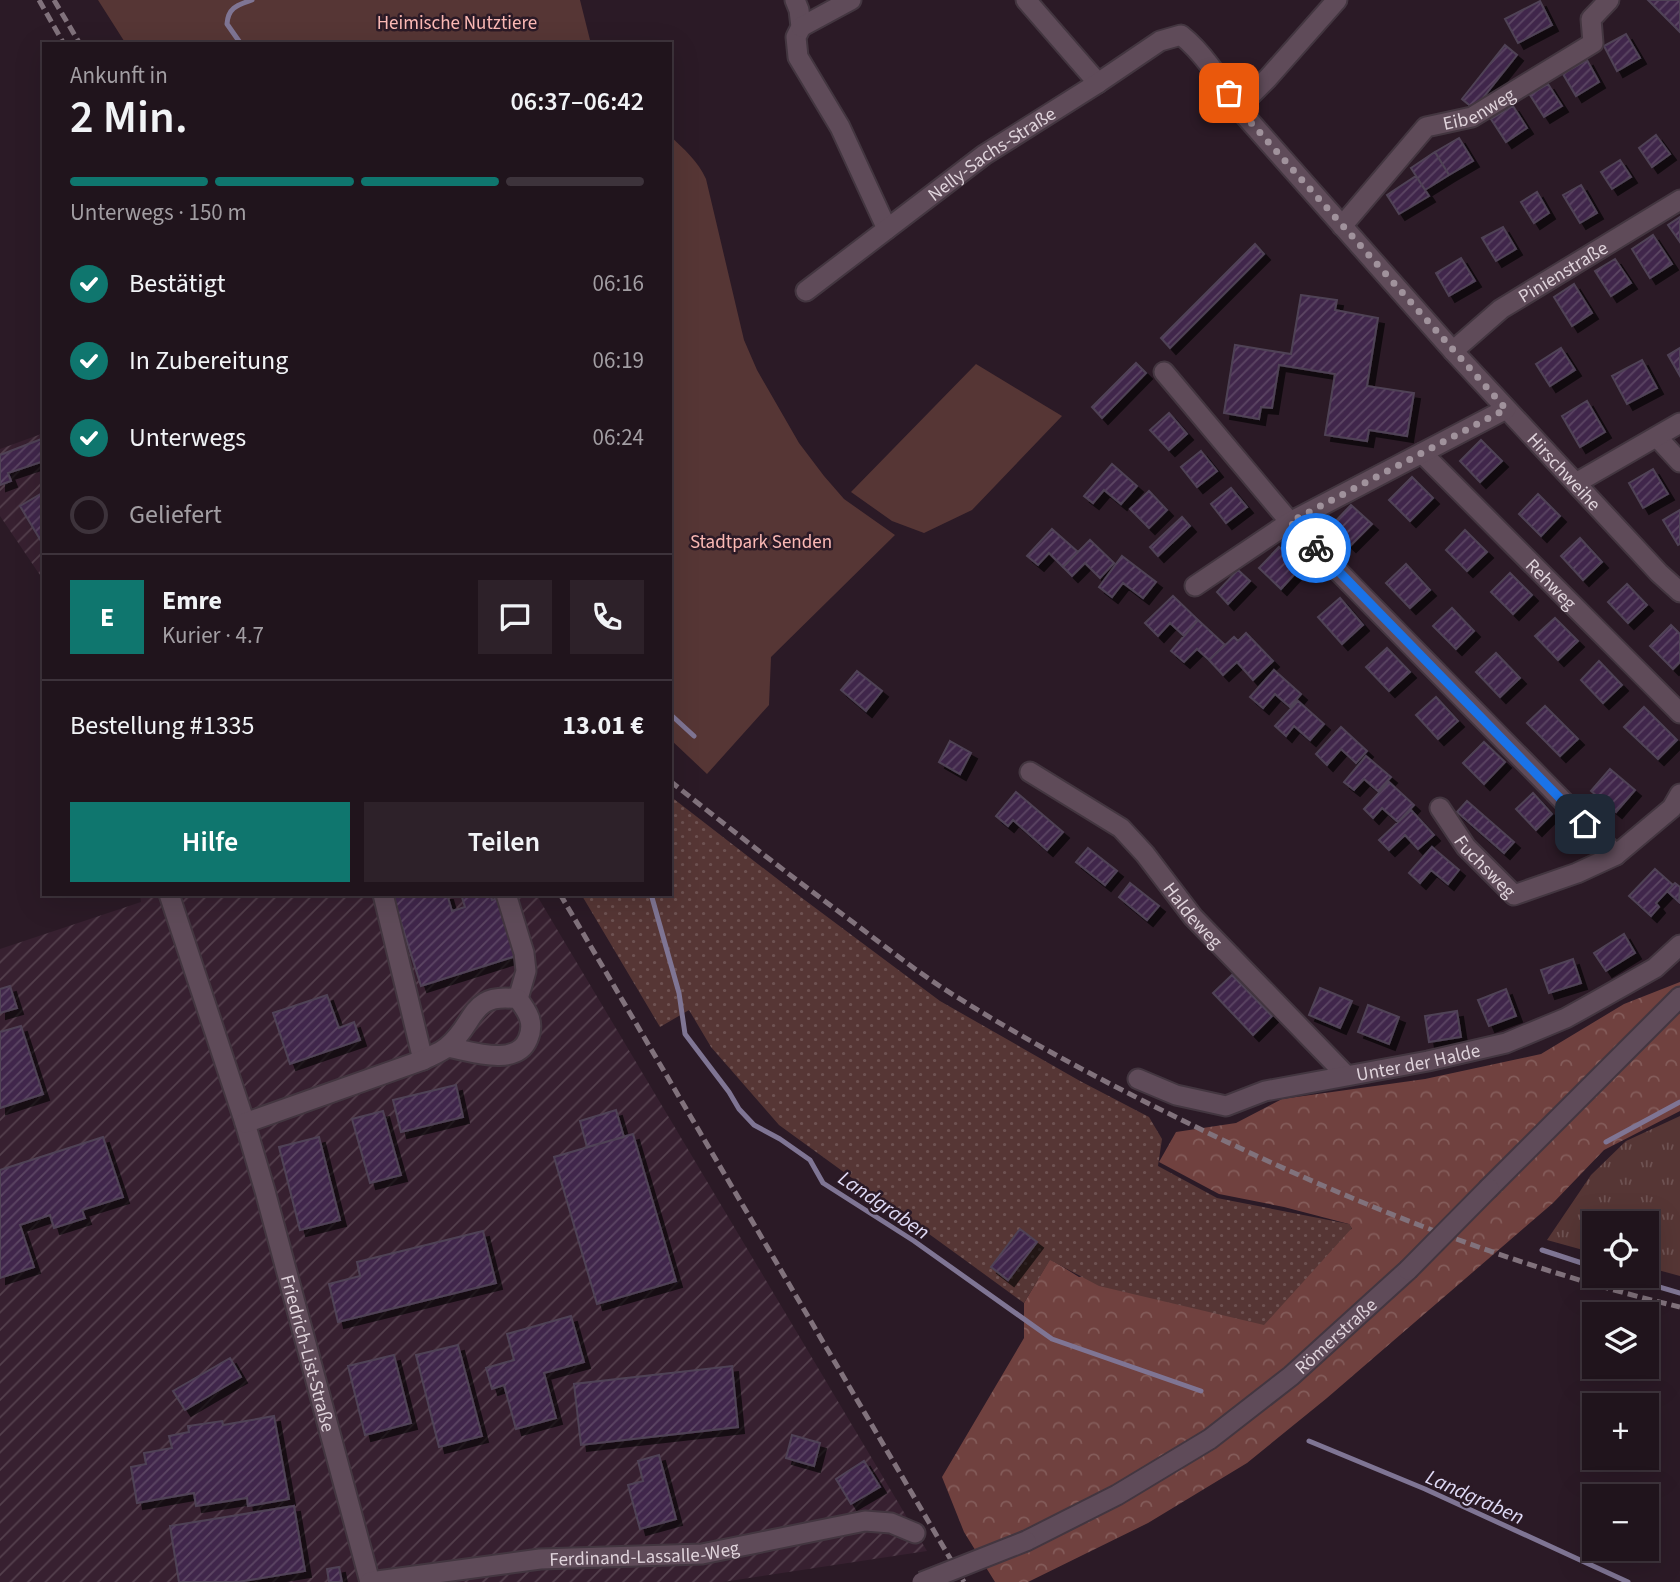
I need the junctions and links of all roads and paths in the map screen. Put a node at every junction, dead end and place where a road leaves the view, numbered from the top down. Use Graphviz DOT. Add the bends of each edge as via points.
graph roads {
  1 [pos="795,0"];
  2 [pos="851,0"];
  3 [pos="1026,0"];
  4 [pos="1609,0"];
  5 [pos="1334,1"];
  6 [pos="801,27"];
  7 [pos="1098,83"];
  8 [pos="1238,108"];
  9 [pos="1680,200"];
  10 [pos="1342,226"];
  11 [pos="887,229"];
  12 [pos="806,291"];
  13 [pos="1453,351"];
  14 [pos="1164,372"];
  15 [pos="1506,409"];
  16 [pos="1680,423"];
  17 [pos="1657,437"];
  18 [pos="1422,453"];
  19 [pos="1680,462"];
  20 [pos="1576,483"];
  21 [pos="1290,522"];
  22 [pos="1195,586"];
  23 [pos="1680,592"];
  24 [pos="1680,713"];
  25 [pos="1030,772"];
  26 [pos="1680,794"];
  27 [pos="1440,808"];
  28 [pos="1616,855"];
  29 [pos="170,896"];
  30 [pos="383,896"];
  31 [pos="507,896"];
  32 [pos="1680,945"];
  33 [pos="1680,997"];
  34 [pos="518,999"];
  35 [pos="447,1047"];
  36 [pos="422,1060"];
  37 [pos="1346,1075"];
  38 [pos="1138,1079"];
  39 [pos="245,1124"];
  40 [pos="915,1533"];
  41 [pos="370,1582"];
  42 [pos="922,1582"];
  1 -- 6 [label="street"];
  2 -- 6 [label="street"];
  3 -- 7 [label="street"];
  4 -- 10 [label="street, Eibenweg" via="1591,19 1593,43 1472,117 1426,127"];
  5 -- 8 [label="street"];
  6 -- 11 [label="street" via="796,37 798,57 840,127"];
  7 -- 8 [label="street, Nelly-Sachs-Straße" via="1160,41 1181,35"];
  7 -- 11 [label="street, Nelly-Sachs-Straße" via="984,155"];
  8 -- 10 [label="street, Hirschweihe"];
  9 -- 13 [label="street, Pinienstraße" via="1501,309"];
  10 -- 13 [label="street, Hirschweihe"];
  11 -- 12 [label="street, Nelly-Sachs-Straße"];
  13 -- 15 [label="street, Hirschweihe"];
  14 -- 21 [label="street"];
  15 -- 18 [label="street"];
  15 -- 20 [label="street, Hirschweihe"];
  16 -- 17 [label="street"];
  17 -- 19 [label="street"];
  17 -- 20 [label="street"];
  18 -- 21 [label="street"];
  18 -- 24 [label="street, Rehweg"];
  20 -- 23 [label="street, Hirschweihe"];
  21 -- 22 [label="street"];
  21 -- 28 [label="street"];
  25 -- 37 [label="street, Haldeweg" via="1122,828 1207,931"];
  26 -- 28 [label="street, Fuchsweg" via="1672,808"];
  27 -- 28 [label="street, Fuchsweg" via="1466,847 1514,895"];
  29 -- 39 [label="street, Friedrich-List-Straße"];
  30 -- 36 [label="street"];
  31 -- 34 [label="street" via="526,971"];
  32 -- 37 [label="street, Unter der Halde" via="1655,968 1593,1003 1506,1043"];
  33 -- 42 [label="street, Römerstraße, bridge" via="1408,1270 1291,1376 1210,1438 1117,1494 1026,1541"];
  34 -- 35 [label="street" via="483,1001"];
  34 -- 35 [label="street" via="529,1014 531,1030 524,1047 499,1056"];
  35 -- 36 [label="street"];
  36 -- 39 [label="street"];
  37 -- 38 [label="street, Unter der Halde" via="1265,1091 1226,1105 1176,1095"];
  39 -- 41 [label="street, Friedrich-List-Straße"];
  40 -- 41 [label="street, Ferdinand-Lassalle-Weg" via="891,1523 865,1521 702,1554 540,1559"];
}
